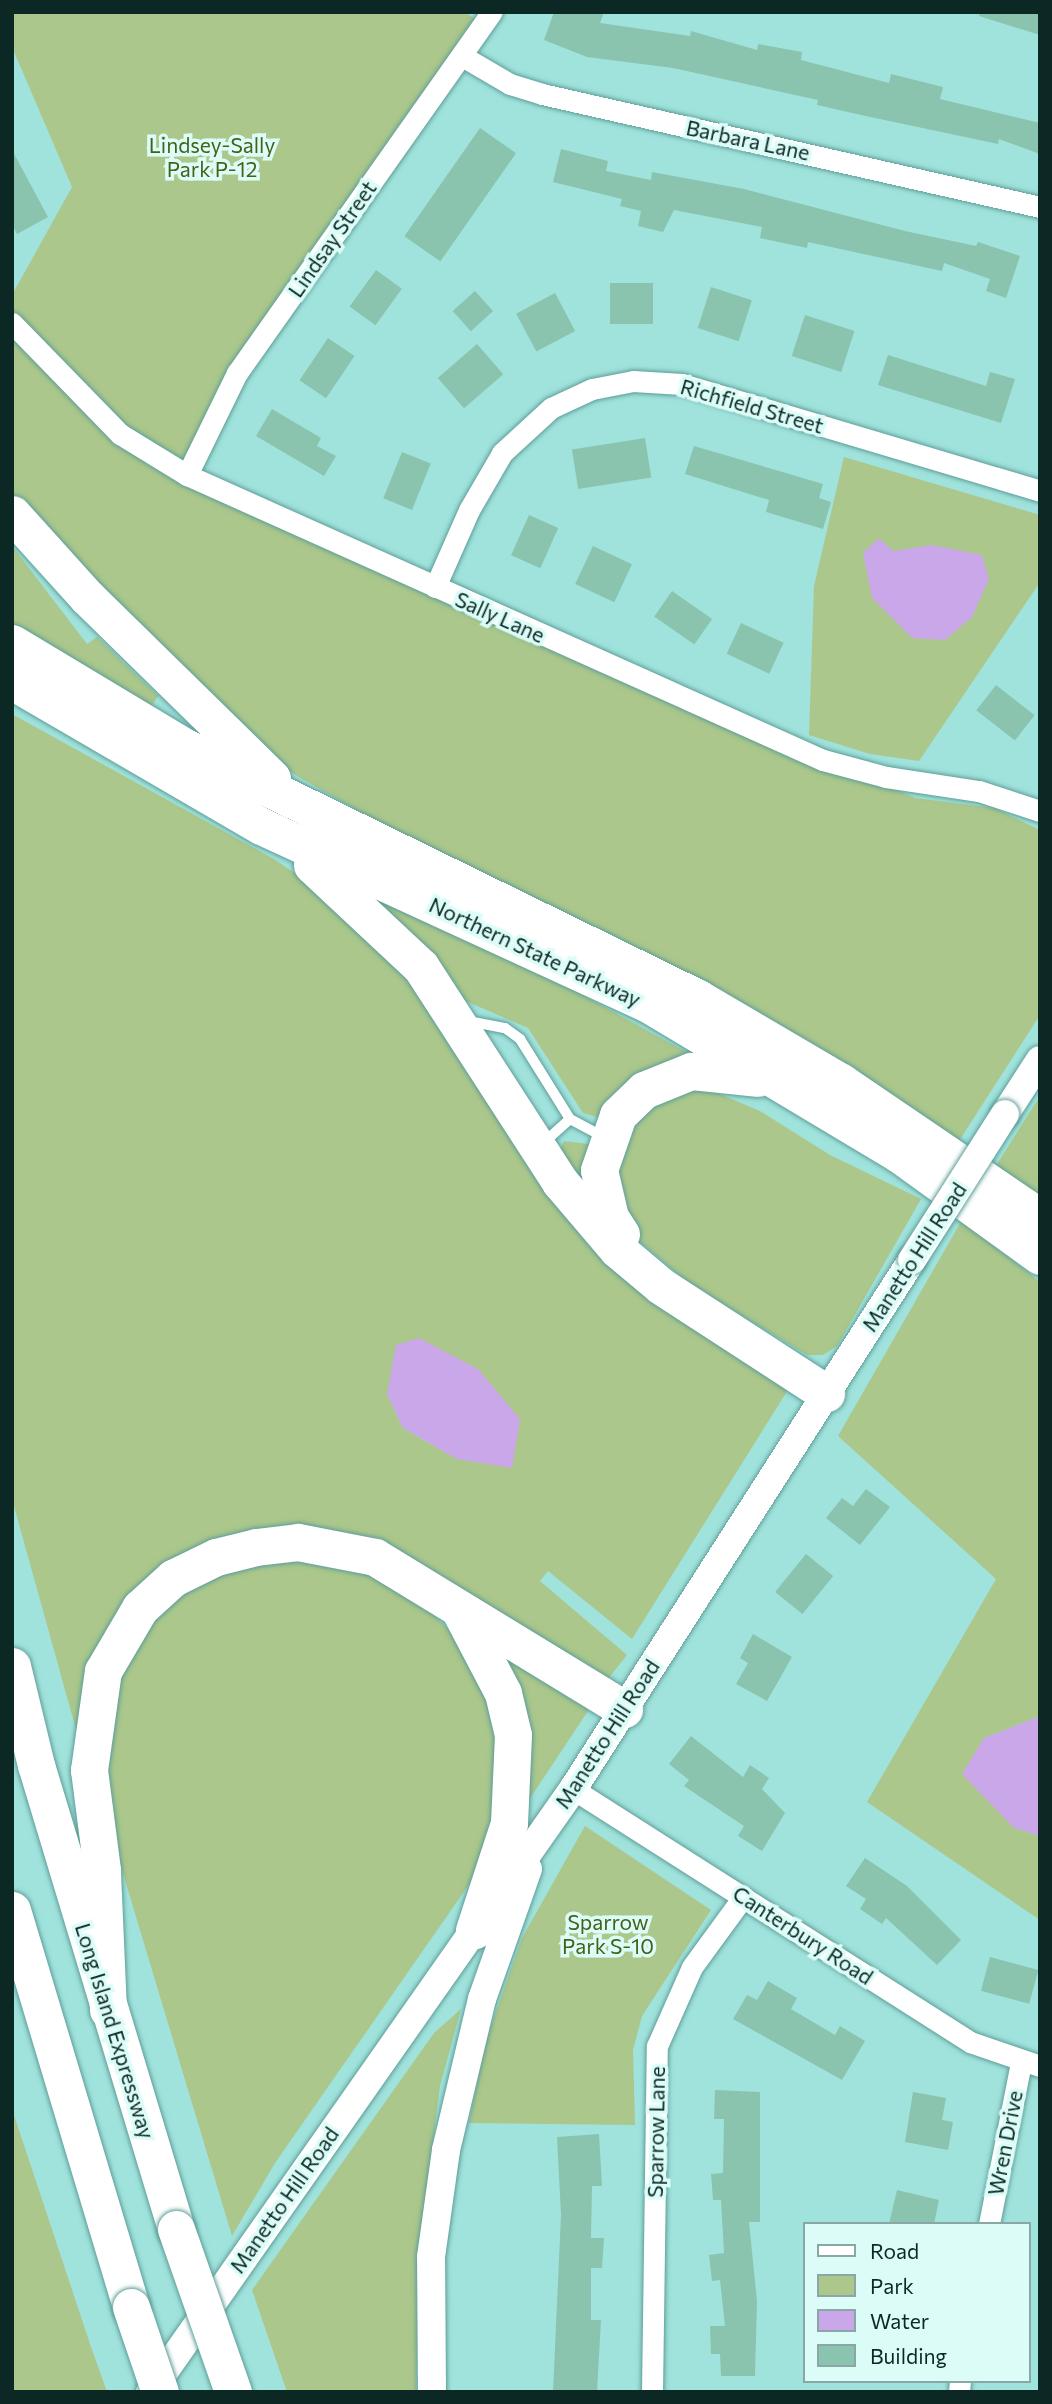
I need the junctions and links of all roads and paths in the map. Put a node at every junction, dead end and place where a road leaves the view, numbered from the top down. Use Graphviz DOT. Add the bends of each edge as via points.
graph roads {
  1 [pos="492,12"];
  2 [pos="462,56"];
  3 [pos="1040,207"];
  4 [pos="12,323"];
  5 [pos="187,475"];
  6 [pos="1040,491"];
  7 [pos="12,514"];
  8 [pos="435,587"];
  9 [pos="12,643"];
  10 [pos="12,681"];
  11 [pos="295,801"];
  12 [pos="1040,811"];
  13 [pos="261,826"];
  14 [pos="458,1018"];
  15 [pos="1040,1060"];
  16 [pos="772,1080"];
  17 [pos="570,1119"];
  18 [pos="607,1139"];
  19 [pos="537,1148"];
  20 [pos="1040,1217"];
  21 [pos="1040,1256"];
  22 [pos="829,1388"];
  23 [pos="458,1609"];
  24 [pos="12,1666"];
  25 [pos="624,1709"];
  26 [pos="573,1789"];
  27 [pos="541,1834"];
  28 [pos="743,1897"];
  29 [pos="12,1910"];
  30 [pos="474,1930"];
  31 [pos="108,2010"];
  32 [pos="1030,2064"];
  33 [pos="990,2222"];
  34 [pos="150,2392"];
  35 [pos="160,2392"];
  36 [pos="233,2392"];
  37 [pos="432,2392"];
  38 [pos="652,2392"];
  1 -- 2 [label="street, Lindsay Street"];
  2 -- 3 [label="street, Barbara Lane" via="510,84 541,94"];
  2 -- 5 [label="street, Lindsay Street" via="237,373"];
  4 -- 5 [label="street, Sally Lane" via="58,376 120,434"];
  5 -- 8 [label="street, Sally Lane"];
  6 -- 8 [label="street, Richfield Street" via="682,384 633,381 592,389 551,408 502,453 469,510"];
  7 -- 11 [label="highway" via="87,597"];
  8 -- 12 [label="street, Sally Lane" via="822,760 886,777 979,791"];
  9 -- 11 [label="highway, Northern State Parkway" via="185,747"];
  10 -- 13 [label="highway, Northern State Parkway"];
  11 -- 20 [label="highway, Northern State Parkway" via="698,998 841,1082"];
  13 -- 14 [label="highway" via="399,942"];
  13 -- 16 [label="highway, Northern State Parkway" via="648,1004"];
  14 -- 17 [label="lane" via="505,1028 520,1039"];
  14 -- 19 [label="highway"];
  15 -- 22 [label="main road, Manetto Hill Road, bridge"];
  16 -- 18 [label="highway" via="714,1071 668,1078 627,1107"];
  16 -- 21 [label="highway, Northern State Parkway" via="899,1154"];
  17 -- 18 [label="lane"];
  17 -- 19 [label="lane"];
  18 -- 22 [label="highway" via="599,1170 601,1191 627,1243 669,1280"];
  19 -- 22 [label="highway" via="617,1249 661,1286"];
  22 -- 25 [label="main road, Manetto Hill Road"];
  23 -- 25 [label="highway"];
  23 -- 30 [label="highway" via="503,1693 513,1735 509,1823"];
  23 -- 31 [label="highway" via="426,1583 375,1556 298,1542 216,1557 173,1578 139,1608 103,1671 89,1770 102,1870"];
  24 -- 31 [label="highway, Long Island Expressway"];
  25 -- 26 [label="main road, Manetto Hill Road"];
  26 -- 27 [label="main road, Manetto Hill Road"];
  26 -- 28 [label="street, Canterbury Road"];
  27 -- 30 [label="main road, Manetto Hill Road"];
  27 -- 37 [label="main road" via="482,1999 446,2150 431,2257"];
  28 -- 32 [label="street, Canterbury Road" via="970,2042"];
  28 -- 38 [label="street, Sparrow Lane" via="692,1967 657,2046"];
  29 -- 35 [label="highway, bridge"];
  30 -- 34 [label="main road, Manetto Hill Road"];
  31 -- 36 [label="highway, Long Island Expressway, bridge"];
  32 -- 33 [label="street, Wren Drive"];
}
